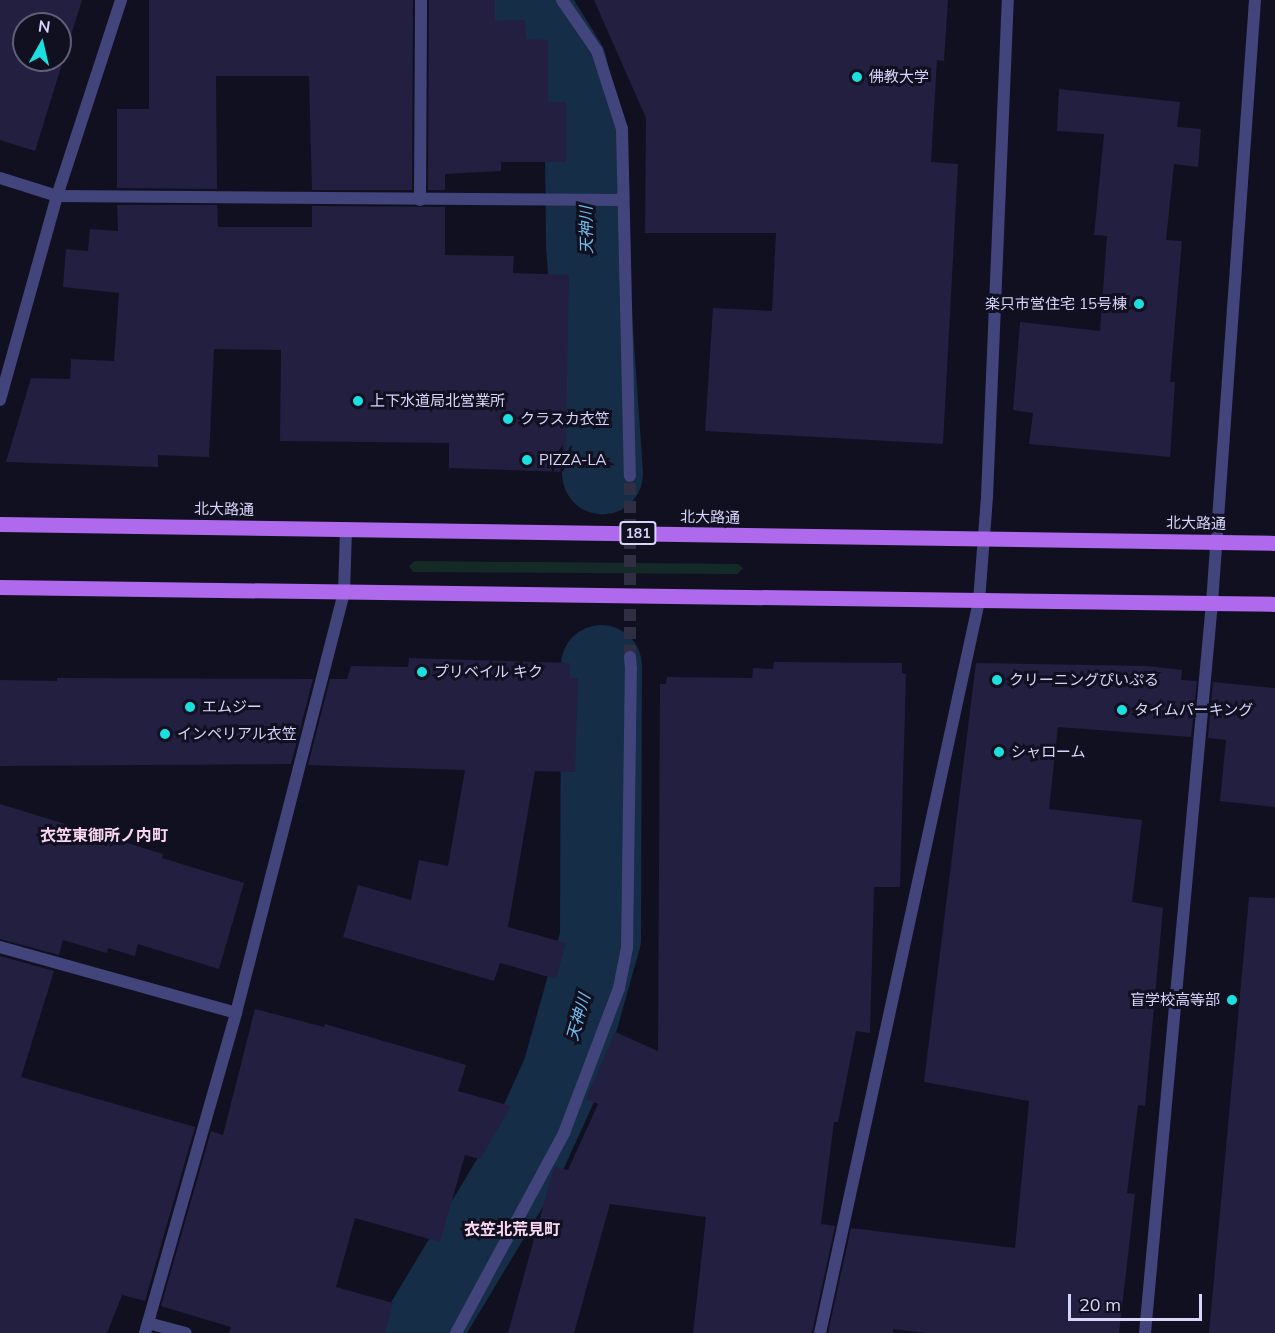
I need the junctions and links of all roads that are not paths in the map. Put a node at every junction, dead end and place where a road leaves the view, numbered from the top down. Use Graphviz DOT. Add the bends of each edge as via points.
graph roads {
  1 [pos="121,0"];
  2 [pos="421,0"];
  3 [pos="562,0"];
  4 [pos="1008,0"];
  5 [pos="1255,0"];
  6 [pos="0,178"];
  7 [pos="57,196"];
  8 [pos="420,200"];
  9 [pos="622,200"];
  10 [pos="0,400"];
  11 [pos="630,476"];
  12 [pos="0,524"];
  13 [pos="346,528"];
  14 [pos="985,537"];
  15 [pos="1217,541"];
  16 [pos="1275,543"];
  17 [pos="0,586"];
  18 [pos="344,593"];
  19 [pos="979,601"];
  20 [pos="1212,603"];
  21 [pos="1275,604"];
  22 [pos="630,663"];
  23 [pos="0,947"];
  24 [pos="236,1013"];
  25 [pos="147,1328"];
  26 [pos="186,1333"];
  27 [pos="456,1333"];
  28 [pos="820,1333"];
  29 [pos="1144,1333"];
  1 -- 7 [label="street"];
  2 -- 8 [label="street"];
  3 -- 9 [label="street" via="597,51 622,129"];
  4 -- 14 [label="street"];
  5 -- 15 [label="street"];
  6 -- 7 [label="street"];
  7 -- 8 [label="street"];
  7 -- 10 [label="street"];
  8 -- 9 [label="street"];
  9 -- 11 [label="street"];
  12 -- 13 [label="main road, 北大路通 / 181"];
  13 -- 14 [label="main road, 北大路通 / 181"];
  13 -- 18 [label="street"];
  14 -- 15 [label="main road, 北大路通 / 181"];
  14 -- 19 [label="street"];
  15 -- 16 [label="main road, 北大路通 / 181"];
  15 -- 20 [label="street"];
  17 -- 18 [label="main road"];
  18 -- 19 [label="main road"];
  18 -- 24 [label="street"];
  19 -- 20 [label="main road"];
  19 -- 28 [label="street"];
  20 -- 21 [label="main road"];
  20 -- 29 [label="street"];
  22 -- 27 [label="street" via="627,948 619,988 564,1133"];
  23 -- 24 [label="street"];
  24 -- 25 [label="street"];
  25 -- 26 [label="street"];
}
